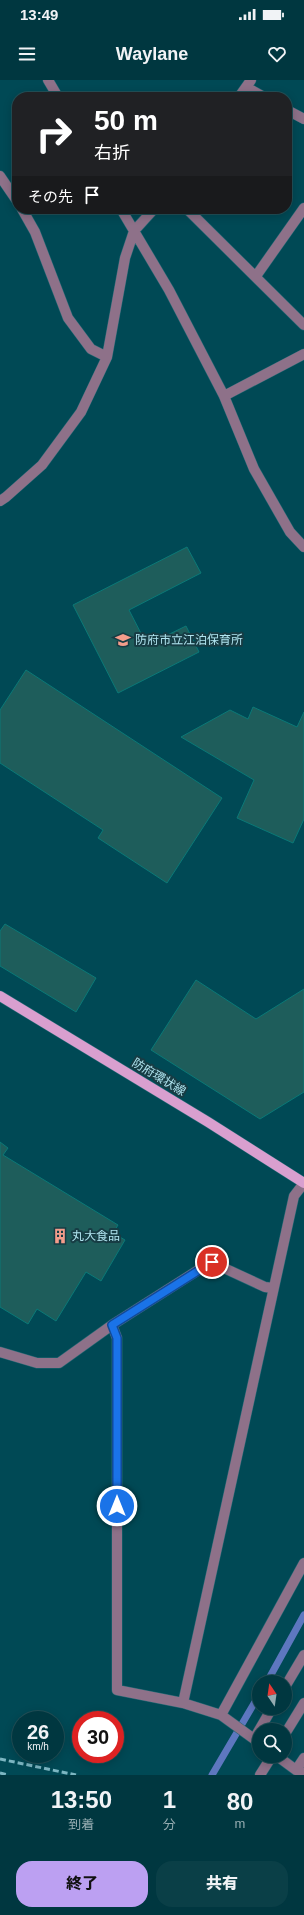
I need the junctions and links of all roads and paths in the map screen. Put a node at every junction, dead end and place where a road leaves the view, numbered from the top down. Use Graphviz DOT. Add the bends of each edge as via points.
graph roads {
  1 [pos="48,80"];
  2 [pos="248,84"];
  3 [pos="55,92"];
  4 [pos="258,92"];
  5 [pos="292,113"];
  6 [pos="304,119"];
  7 [pos="0,176"];
  8 [pos="12,194"];
  9 [pos="304,208"];
  10 [pos="25,214"];
  11 [pos="124,214"];
  12 [pos="149,214"];
  13 [pos="192,214"];
  14 [pos="134,231"];
  15 [pos="256,276"];
  16 [pos="304,325"];
  17 [pos="304,354"];
  18 [pos="107,358"];
  19 [pos="224,396"];
  20 [pos="0,501"];
  21 [pos="304,546"];
  22 [pos="0,996"];
  23 [pos="304,1183"];
  24 [pos="273,1288"];
  25 [pos="112,1325"];
  26 [pos="0,1352"];
  27 [pos="304,1563"];
  28 [pos="304,1655"];
  29 [pos="292,1675"];
  30 [pos="183,1704"];
  31 [pos="304,1704"];
  32 [pos="221,1715"];
  33 [pos="292,1723"];
  34 [pos="252,1738"];
  35 [pos="304,1758"];
  36 [pos="268,1763"];
  37 [pos="287,1763"];
  38 [pos="300,1772"];
  39 [pos="260,1775"];
  1 -- 3 [label="street"];
  2 -- 4 [label="street"];
  5 -- 6 [label="street"];
  7 -- 8 [label="street"];
  9 -- 15 [label="street"];
  10 -- 18 [label="street" via="35,232 68,318 92,349"];
  11 -- 14 [label="street"];
  12 -- 14 [label="street"];
  13 -- 15 [label="street"];
  14 -- 18 [label="street" via="125,258"];
  14 -- 19 [label="street" via="169,290"];
  15 -- 16 [label="street"];
  17 -- 19 [label="street"];
  18 -- 20 [label="street" via="81,412 64,436 42,465"];
  19 -- 21 [label="street" via="254,469 290,532"];
  22 -- 23 [label="main road, 防府環状線"];
  23 -- 24 [label="street" via="294,1196"];
  24 -- 25 [label="street" via="265,1287 212,1262"];
  24 -- 30 [label="street"];
  25 -- 26 [label="street" via="59,1363 37,1363"];
  25 -- 30 [label="street" via="117,1338 117,1690"];
  27 -- 32 [label="street"];
  28 -- 29 [label="street"];
  30 -- 32 [label="street"];
  31 -- 33 [label="street"];
  32 -- 34 [label="street"];
  35 -- 38 [label="street"];
  36 -- 39 [label="street"];
  37 -- 38 [label="street"];
}
